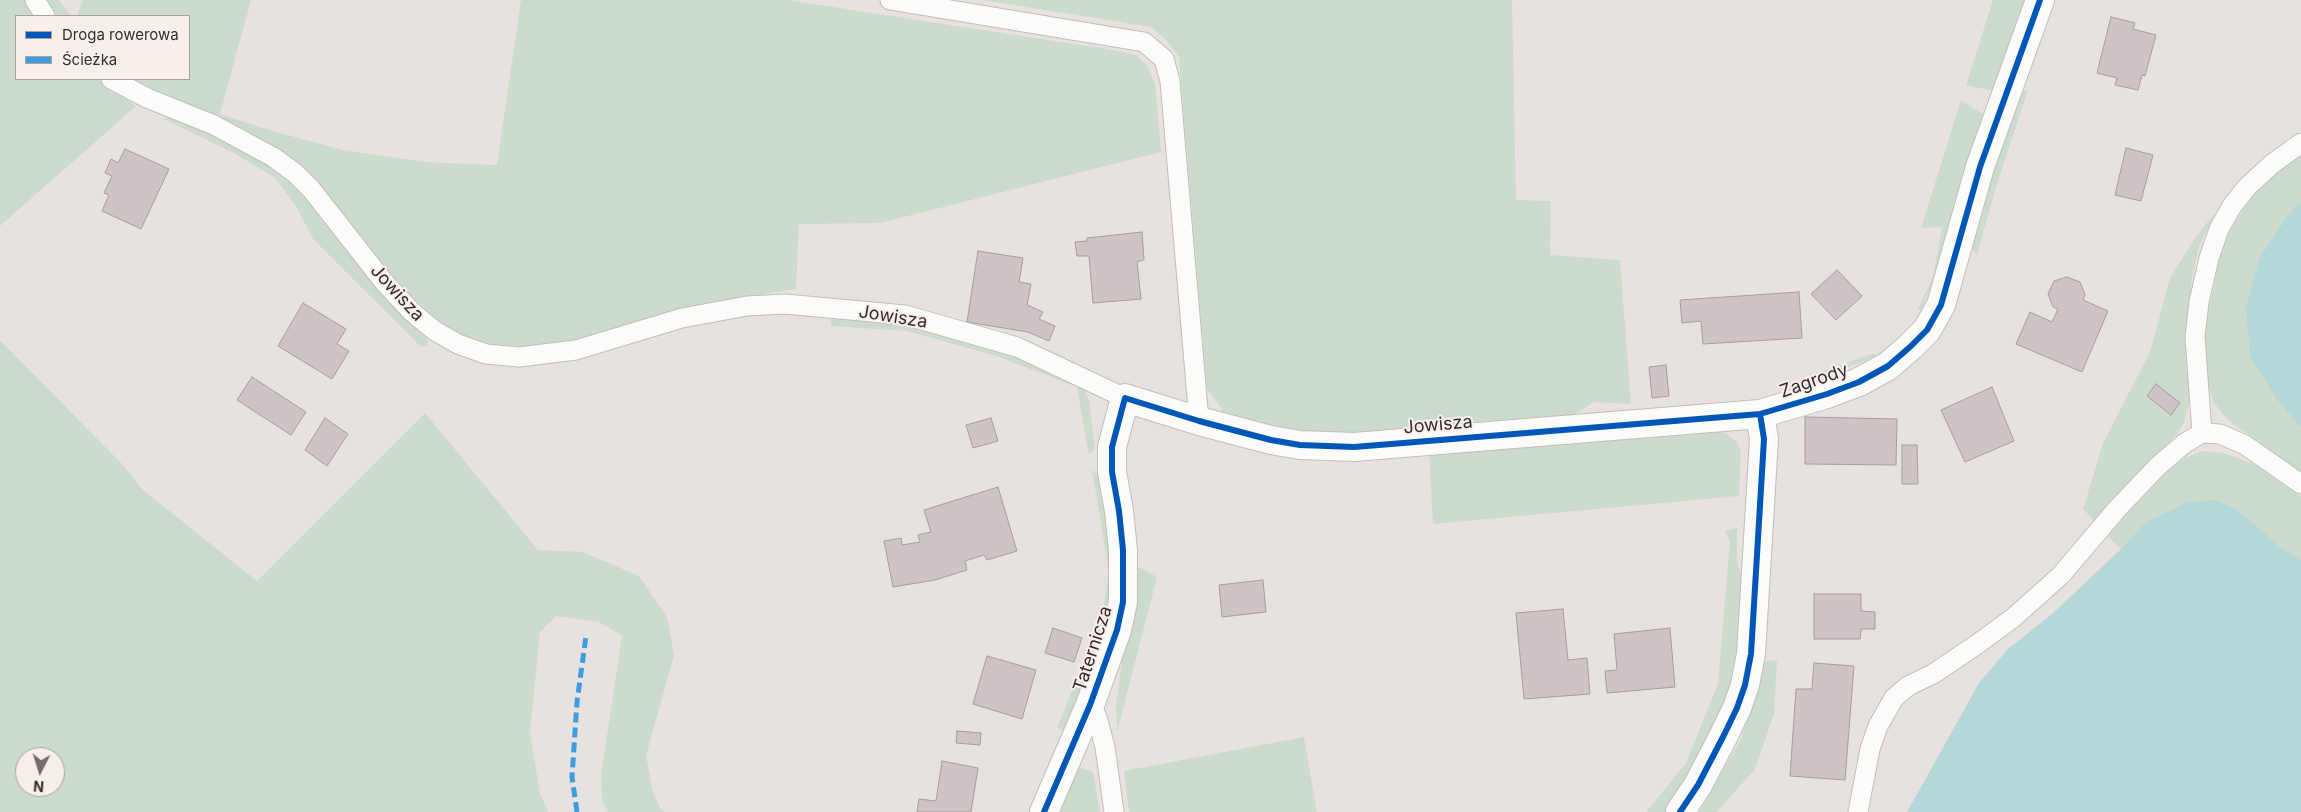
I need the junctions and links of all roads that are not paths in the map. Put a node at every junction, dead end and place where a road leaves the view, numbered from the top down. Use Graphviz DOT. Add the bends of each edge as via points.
graph roads {
  1 [pos="35,0"];
  2 [pos="890,0"];
  3 [pos="2040,0"];
  4 [pos="44,15"];
  5 [pos="113,80"];
  6 [pos="2301,143"];
  7 [pos="1125,398"];
  8 [pos="1760,414"];
  9 [pos="1199,421"];
  10 [pos="2202,433"];
  11 [pos="2301,484"];
  12 [pos="1090,705"];
  13 [pos="1044,812"];
  14 [pos="1114,812"];
  15 [pos="1680,812"];
  16 [pos="1858,812"];
  1 -- 4 [label="lane"];
  2 -- 9 [label="lane" via="1144,42 1164,59 1170,80"];
  3 -- 8 [label="street, Zagrody" via="1980,166 1942,305 1927,330 1888,366 1859,382"];
  5 -- 7 [label="lane, Jowisza" via="147,98 214,125 273,157 295,173 412,312 435,331 486,354 519,357 576,350 682,318 747,306 785,304 904,315 1017,347"];
  6 -- 10 [label="lane" via="2272,164 2232,206 2209,258 2195,337"];
  7 -- 9 [label="street, Jowisza"];
  7 -- 12 [label="street, Taternicza" via="1112,446 1124,550 1123,602 1117,630"];
  8 -- 9 [label="street, Jowisza" via="1337,447 1300,445"];
  8 -- 15 [label="street" via="1763,458 1751,654 1745,685 1724,735"];
  10 -- 11 [label="lane" via="2220,434 2245,446"];
  10 -- 16 [label="lane" via="2158,466 2061,574 2013,618 1976,646 1908,686 1894,698 1878,726 1870,749"];
  12 -- 13 [label="street, Taternicza"];
  12 -- 14 [label="lane" via="1097,717 1105,747"];
}
